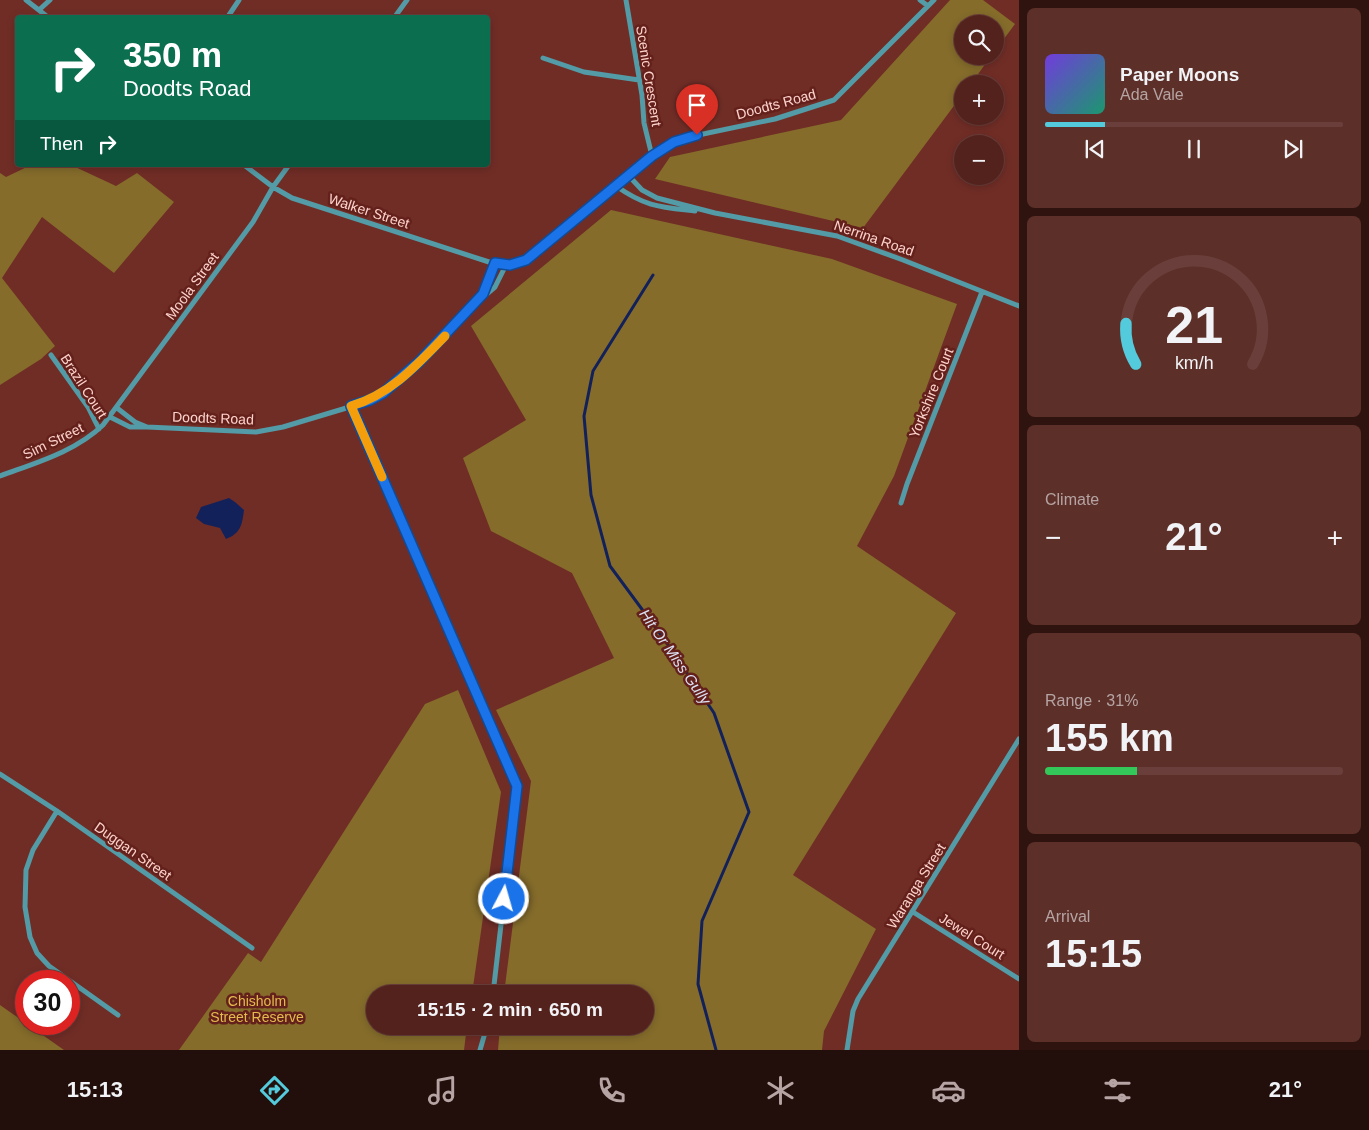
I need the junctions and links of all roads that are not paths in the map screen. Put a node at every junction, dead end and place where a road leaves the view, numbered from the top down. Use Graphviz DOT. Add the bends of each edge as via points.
graph roads {
  1 [pos="26,0"];
  2 [pos="50,0"];
  3 [pos="239,0"];
  4 [pos="407,0"];
  5 [pos="626,0"];
  6 [pos="920,0"];
  7 [pos="934,0"];
  8 [pos="928,6"];
  9 [pos="39,10"];
  10 [pos="45,15"];
  11 [pos="229,15"];
  12 [pos="396,15"];
  13 [pos="543,58"];
  14 [pos="639,80"];
  15 [pos="652,156"];
  16 [pos="247,167"];
  17 [pos="288,167"];
  18 [pos="628,175"];
  19 [pos="616,186"];
  20 [pos="273,187"];
  21 [pos="715,213"];
  22 [pos="495,263"];
  23 [pos="506,265"];
  24 [pos="982,292"];
  25 [pos="473,305"];
  26 [pos="1019,306"];
  27 [pos="51,355"];
  28 [pos="351,406"];
  29 [pos="117,408"];
  30 [pos="110,417"];
  31 [pos="150,427"];
  32 [pos="99,429"];
  33 [pos="0,476"];
  34 [pos="902,502"];
  35 [pos="1019,740"];
  36 [pos="0,774"];
  37 [pos="57,811"];
  38 [pos="913,912"];
  39 [pos="252,948"];
  40 [pos="1019,979"];
  41 [pos="494,985"];
  42 [pos="118,1015"];
  43 [pos="484,1035"];
  44 [pos="480,1050"];
  45 [pos="847,1050"];
  1 -- 9 [label="street"];
  2 -- 9 [label="street"];
  3 -- 11 [label="street"];
  4 -- 12 [label="street"];
  5 -- 14 [label="street, Scenic Crescent"];
  6 -- 8 [label="street"];
  7 -- 8 [label="street, Doodts Road"];
  8 -- 15 [label="street, Doodts Road" via="834,100 775,118 684,138"];
  9 -- 10 [label="street"];
  13 -- 14 [label="street" via="584,72"];
  14 -- 15 [label="street, Scenic Crescent"];
  15 -- 18 [label="street, Doodts Road"];
  16 -- 20 [label="street, Walker Street"];
  17 -- 20 [label="street, Moola Street"];
  18 -- 19 [label="street, Doodts Road"];
  18 -- 21 [label="street, Nerrina Road" via="653,196"];
  19 -- 21 [label="street, Nerrina Road" via="647,204"];
  19 -- 23 [label="street, Doodts Road" via="529,258"];
  20 -- 22 [label="street, Walker Street" via="292,198"];
  20 -- 29 [label="street, Moola Street" via="257,216"];
  21 -- 24 [label="street, Nerrina Road" via="836,236"];
  22 -- 23 [label="street, Doodts Road"];
  22 -- 25 [label="street, Doodts Road" via="484,293"];
  23 -- 25 [label="street, Doodts Road" via="493,289"];
  24 -- 26 [label="street, Nerrina Road"];
  24 -- 34 [label="street, Yorkshire Court"];
  25 -- 28 [label="street, Doodts Road" via="395,384 375,398"];
  27 -- 32 [label="street, Brazil Court" via="88,407"];
  28 -- 31 [label="street, Doodts Road" via="256,432"];
  28 -- 41 [label="street" via="517,786"];
  29 -- 30 [label="street, Moola Street"];
  29 -- 31 [label="street, Doodts Road" via="138,424"];
  30 -- 31 [label="street, Doodts Road" via="130,427"];
  30 -- 32 [label="street, Sim Street"];
  32 -- 33 [label="street, Sim Street" via="66,450"];
  35 -- 38 [label="street, Waranga Street"];
  36 -- 37 [label="street, Duggan Street"];
  37 -- 39 [label="street, Duggan Street"];
  37 -- 42 [label="street" via="33,850 26,870 25,907 30,937 37,953 49,966"];
  38 -- 40 [label="street, Jewel Court"];
  38 -- 45 [label="street, Waranga Street" via="855,1006"];
  43 -- 44 [label="street"];
}
